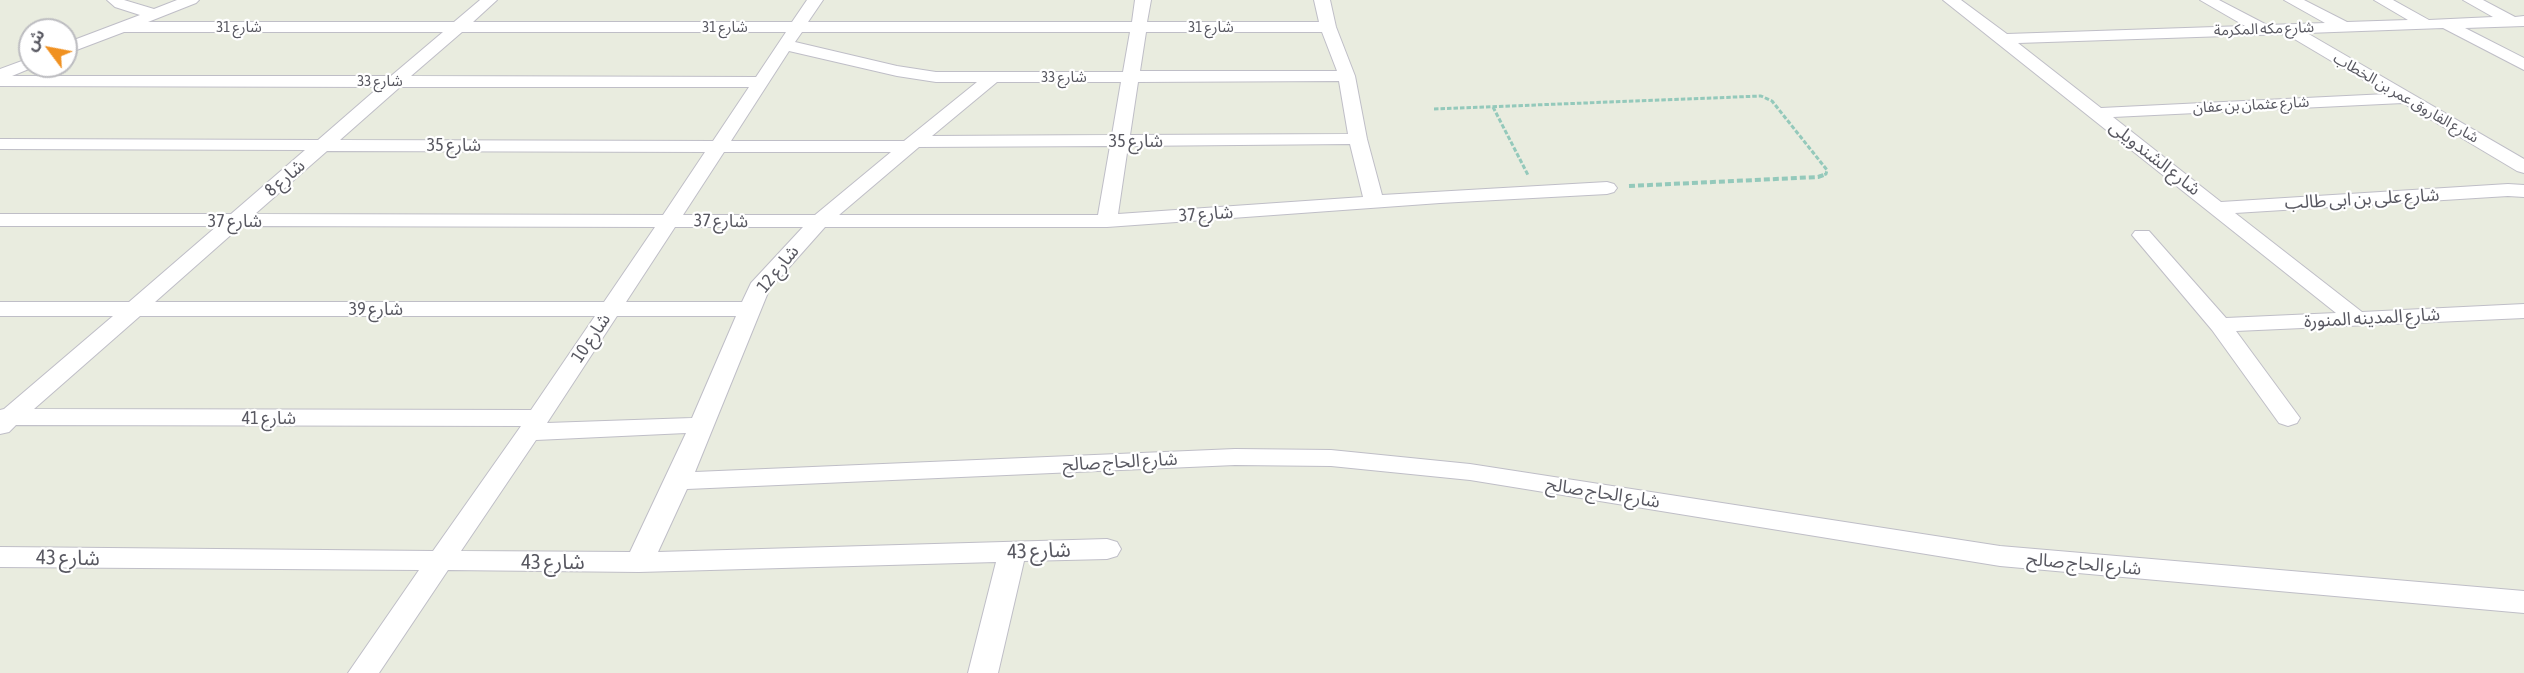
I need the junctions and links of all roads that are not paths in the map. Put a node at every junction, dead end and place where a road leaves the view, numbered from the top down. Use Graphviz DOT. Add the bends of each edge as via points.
graph roads {
  1 [pos="115,0"];
  2 [pos="191,0"];
  3 [pos="489,0"];
  4 [pos="815,0"];
  5 [pos="1143,0"];
  6 [pos="1322,0"];
  7 [pos="1951,0"];
  8 [pos="2208,0"];
  9 [pos="2292,0"];
  10 [pos="2382,0"];
  11 [pos="2470,0"];
  12 [pos="156,14"];
  13 [pos="2519,21"];
  14 [pos="2464,23"];
  15 [pos="2427,24"];
  16 [pos="2445,24"];
  17 [pos="121,27"];
  18 [pos="457,27"];
  19 [pos="1139,27"];
  20 [pos="1329,27"];
  21 [pos="2343,27"];
  22 [pos="2288,28"];
  23 [pos="2262,29"];
  24 [pos="101,35"];
  25 [pos="791,36"];
  26 [pos="2003,39"];
  27 [pos="78,44"];
  28 [pos="78,49"];
  29 [pos="2524,53"];
  30 [pos="2524,65"];
  31 [pos="18,68"];
  32 [pos="0,75"];
  33 [pos="1131,76"];
  34 [pos="1347,76"];
  35 [pos="993,77"];
  36 [pos="31,78"];
  37 [pos="0,81"];
  38 [pos="26,81"];
  39 [pos="395,81"];
  40 [pos="761,82"];
  41 [pos="0,97"];
  42 [pos="2405,98"];
  43 [pos="2097,113"];
  44 [pos="1358,139"];
  45 [pos="1120,142"];
  46 [pos="0,144"];
  47 [pos="911,144"];
  48 [pos="322,145"];
  49 [pos="719,145"];
  50 [pos="2524,171"];
  51 [pos="1607,188"];
  52 [pos="2516,191"];
  53 [pos="1374,202"];
  54 [pos="2217,207"];
  55 [pos="0,220"];
  56 [pos="236,221"];
  57 [pos="669,221"];
  58 [pos="1107,221"];
  59 [pos="818,222"];
  60 [pos="2142,235"];
  61 [pos="0,309"];
  62 [pos="135,309"];
  63 [pos="610,309"];
  64 [pos="752,309"];
  65 [pos="2524,312"];
  66 [pos="2357,319"];
  67 [pos="2220,325"];
  68 [pos="2288,418"];
  69 [pos="4,420"];
  70 [pos="534,425"];
  71 [pos="702,425"];
  72 [pos="678,481"];
  73 [pos="1107,549"];
  74 [pos="1012,552"];
  75 [pos="0,557"];
  76 [pos="441,562"];
  77 [pos="639,562"];
  78 [pos="2524,602"];
  79 [pos="363,673"];
  80 [pos="983,673"];
  1 -- 12 [label="street"];
  2 -- 12 [label="street"];
  3 -- 18 [label="street, شارع 8"];
  4 -- 25 [label="street, شارع 10"];
  5 -- 19 [label="street"];
  6 -- 20 [label="street"];
  7 -- 26 [label="street, شارع الشندويلى"];
  8 -- 23 [label="street"];
  9 -- 21 [label="street"];
  10 -- 15 [label="street"];
  11 -- 13 [label="street"];
  12 -- 17 [label="street"];
  13 -- 14 [label="street, شارع مكه المكرمة"];
  14 -- 16 [label="street, شارع مكه المكرمة"];
  14 -- 29 [label="street"];
  15 -- 16 [label="street, شارع مكه المكرمة"];
  15 -- 21 [label="street, شارع مكه المكرمة"];
  16 -- 30 [label="street"];
  17 -- 18 [label="street, شارع 31"];
  17 -- 24 [label="street"];
  18 -- 25 [label="street, شارع 31"];
  18 -- 39 [label="street, شارع 8"];
  19 -- 20 [label="street, شارع 31"];
  19 -- 25 [label="street, شارع 31"];
  19 -- 33 [label="street"];
  20 -- 34 [label="street"];
  21 -- 22 [label="street, شارع مكه المكرمة"];
  22 -- 23 [label="street, شارع مكه المكرمة"];
  22 -- 42 [label="street, شارع الفاروق عمر بن الخطاب"];
  23 -- 26 [label="street, شارع مكه المكرمة"];
  24 -- 27 [label="street"];
  24 -- 28 [label="street"];
  25 -- 35 [label="street, شارع 33" via="910,74"];
  25 -- 40 [label="street, شارع 10"];
  26 -- 43 [label="street, شارع الشندويلى"];
  31 -- 32 [label="street"];
  33 -- 34 [label="street, شارع 33"];
  33 -- 35 [label="street, شارع 33"];
  33 -- 45 [label="street"];
  34 -- 44 [label="street"];
  35 -- 47 [label="street, شارع 12"];
  36 -- 38 [label="street"];
  37 -- 38 [label="street, شارع 33"];
  38 -- 39 [label="street, شارع 33"];
  38 -- 41 [label="street"];
  39 -- 40 [label="street, شارع 33"];
  39 -- 48 [label="street, شارع 8"];
  40 -- 49 [label="street, شارع 10"];
  42 -- 43 [label="street, شارع عثمان بن عفان"];
  42 -- 50 [label="street, شارع الفاروق عمر بن الخطاب"];
  43 -- 54 [label="street, شارع الشندويلى"];
  44 -- 45 [label="street, شارع 35"];
  44 -- 53 [label="street"];
  45 -- 47 [label="street, شارع 35"];
  45 -- 58 [label="street"];
  46 -- 48 [label="street, شارع 35"];
  47 -- 49 [label="street, شارع 35"];
  47 -- 59 [label="street, شارع 12"];
  48 -- 49 [label="street, شارع 35"];
  48 -- 56 [label="street, شارع 8"];
  49 -- 57 [label="street, شارع 10"];
  50 -- 52 [label="street, شارع على بن ابى طالب"];
  51 -- 53 [label="street, شارع 37"];
  52 -- 54 [label="street, شارع على بن ابى طالب"];
  53 -- 58 [label="street, شارع 37"];
  54 -- 66 [label="street, شارع الشندويلى"];
  55 -- 56 [label="street, شارع 37"];
  56 -- 57 [label="street, شارع 37"];
  56 -- 62 [label="street, شارع 8"];
  57 -- 59 [label="street, شارع 37"];
  57 -- 63 [label="street, شارع 10"];
  58 -- 59 [label="street, شارع 37"];
  59 -- 64 [label="street, شارع 12" via="759,288"];
  60 -- 67 [label="street"];
  61 -- 62 [label="street, شارع 39"];
  62 -- 63 [label="street, شارع 39"];
  62 -- 69 [label="street, شارع 8"];
  63 -- 64 [label="street, شارع 39"];
  63 -- 70 [label="street, شارع 10"];
  64 -- 71 [label="street, شارع 12"];
  65 -- 66 [label="street, شارع المدينه المنورة"];
  66 -- 67 [label="street, شارع المدينه المنورة"];
  67 -- 68 [label="street"];
  69 -- 70 [label="street, شارع 41"];
  70 -- 71 [label="street, شارع 41"];
  70 -- 76 [label="street, شارع 10"];
  71 -- 72 [label="street, شارع 12"];
  72 -- 77 [label="street, شارع 12"];
  72 -- 78 [label="street, شارع الحاج صالح" via="1235,456 1331,458 1470,471 2001,556"];
  73 -- 74 [label="street, شارع 43"];
  74 -- 77 [label="street, شارع 43"];
  74 -- 80 [label="street"];
  75 -- 76 [label="street, شارع 43"];
  76 -- 77 [label="street, شارع 43"];
  76 -- 79 [label="street, شارع 10"];
}
